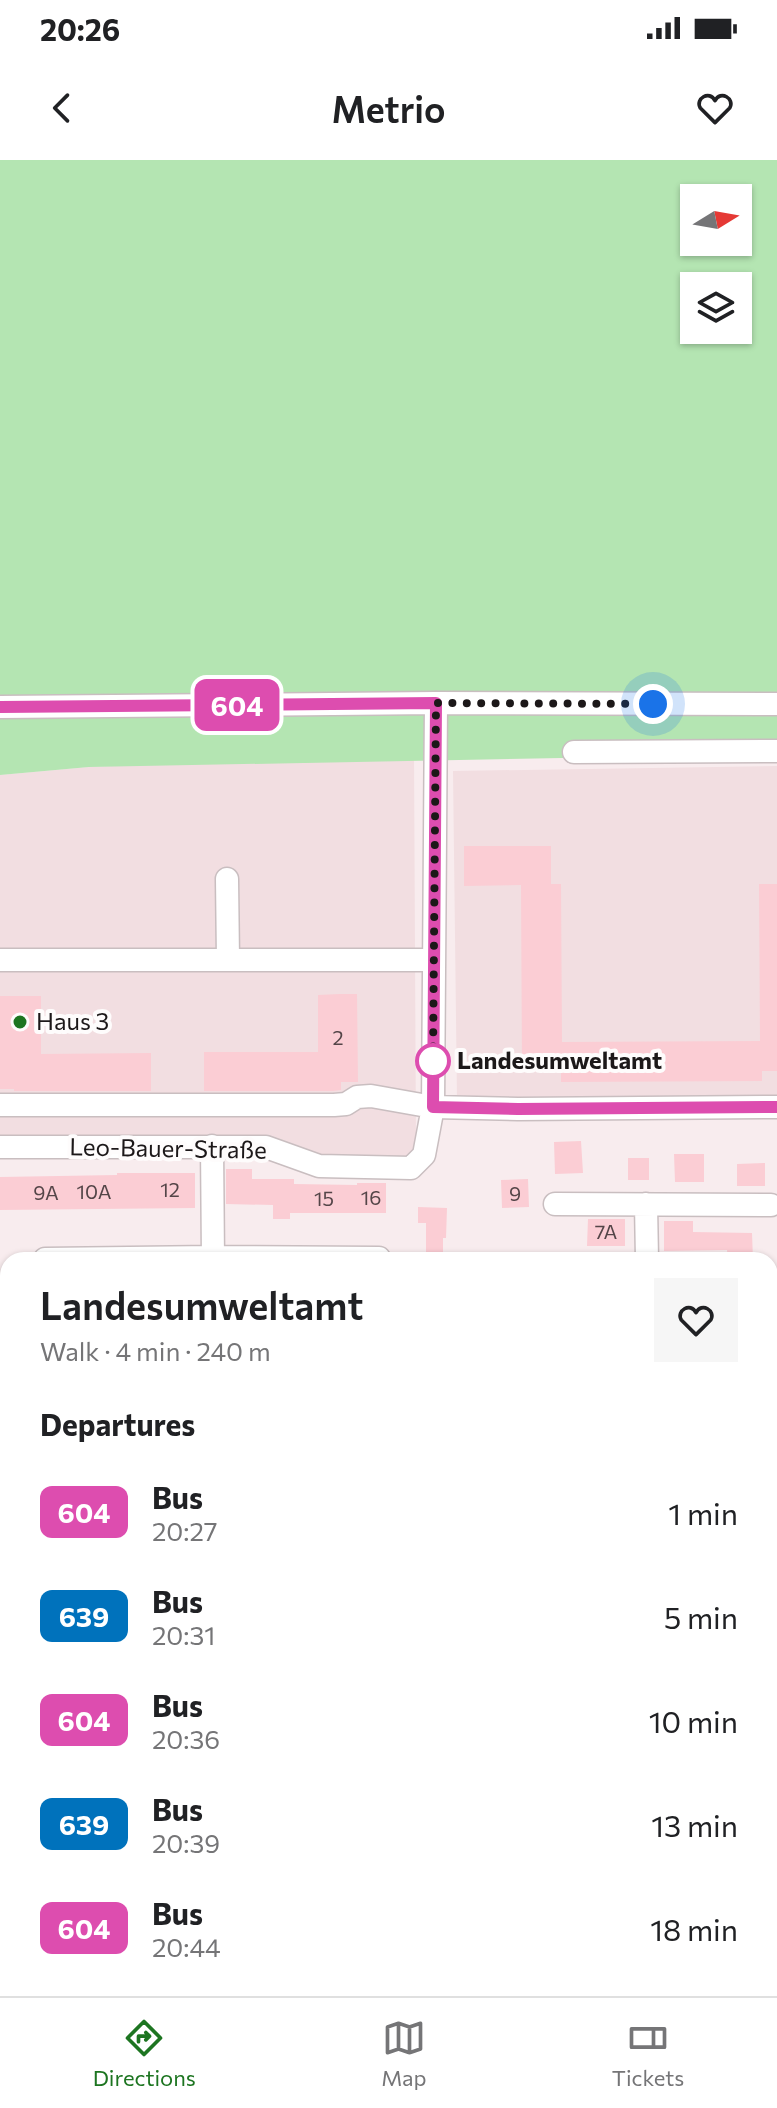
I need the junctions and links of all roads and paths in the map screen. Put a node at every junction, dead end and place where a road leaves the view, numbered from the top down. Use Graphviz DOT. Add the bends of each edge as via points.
graph roads {
  1 [pos="436,703"];
  2 [pos="777,704"];
  3 [pos="0,707"];
  4 [pos="777,751"];
  5 [pos="574,752"];
  6 [pos="227,879"];
  7 [pos="0,960"];
  8 [pos="228,960"];
  9 [pos="434,960"];
  10 [pos="0,1105"];
  11 [pos="433,1107"];
  12 [pos="777,1107"];
  13 [pos="212,1146"];
  14 [pos="0,1147"];
  15 [pos="555,1204"];
  16 [pos="646,1204"];
  17 [pos="771,1205"];
  18 [pos="213,1252"];
  19 [pos="647,1252"];
  1 -- 2 [label="street"];
  1 -- 3 [label="street"];
  1 -- 9 [label="street, Leo-Bauer-Straße"];
  4 -- 5 [label="street"];
  6 -- 8 [label="street"];
  7 -- 8 [label="street"];
  8 -- 9 [label="street"];
  9 -- 11 [label="street, Leo-Bauer-Straße"];
  10 -- 11 [label="street" via="334,1105 371,1096"];
  11 -- 12 [label="street"];
  11 -- 13 [label="street, Leo-Bauer-Straße" via="424,1155 411,1168 319,1166 266,1147"];
  13 -- 14 [label="street, Leo-Bauer-Straße"];
  13 -- 18 [label="street"];
  15 -- 16 [label="street"];
  16 -- 17 [label="street"];
  16 -- 19 [label="street"];
}
